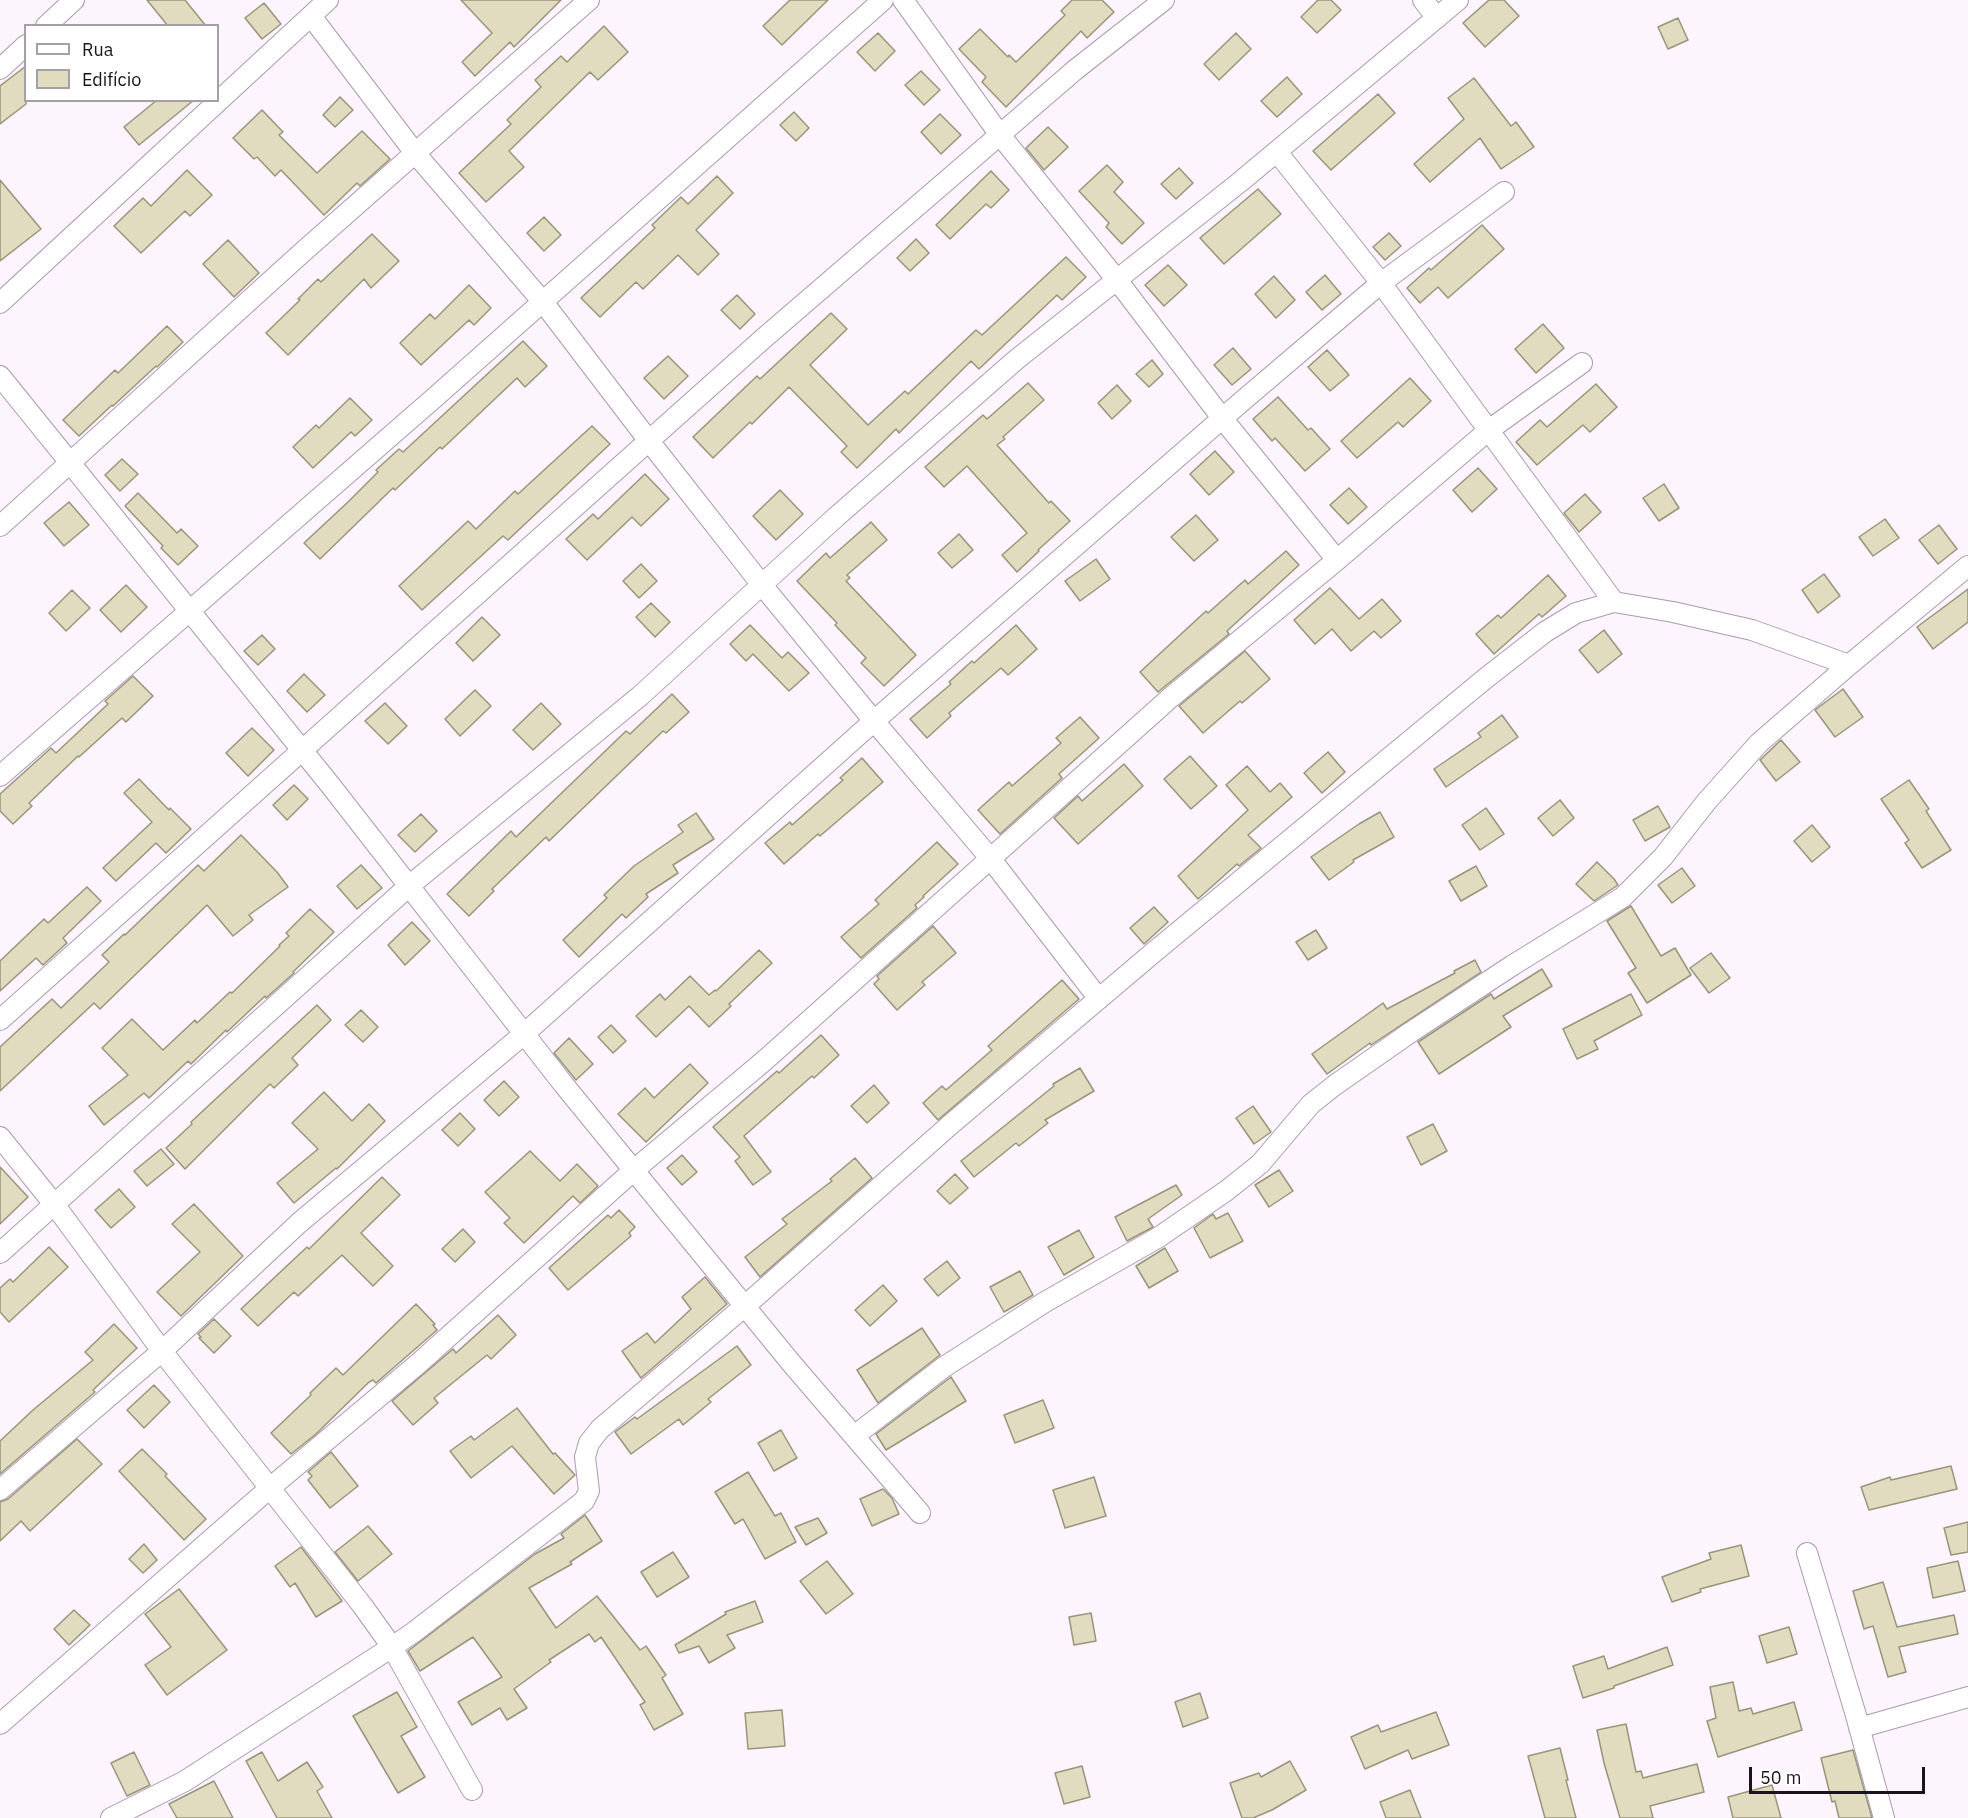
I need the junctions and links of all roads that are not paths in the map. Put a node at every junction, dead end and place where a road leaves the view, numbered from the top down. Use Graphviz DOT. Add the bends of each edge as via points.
graph roads {
  1 [pos="74,0"];
  2 [pos="328,0"];
  3 [pos="589,0"];
  4 [pos="883,0"];
  5 [pos="903,0"];
  6 [pos="1164,0"];
  7 [pos="1423,0"];
  8 [pos="1458,0"];
  9 [pos="311,16"];
  10 [pos="1437,18"];
  11 [pos="48,24"];
  12 [pos="24,47"];
  13 [pos="0,69"];
  14 [pos="219,101"];
  15 [pos="218,102"];
  16 [pos="1000,135"];
  17 [pos="1277,152"];
  18 [pos="415,153"];
  19 [pos="1504,192"];
  20 [pos="1117,280"];
  21 [pos="1381,283"];
  22 [pos="543,302"];
  23 [pos="0,303"];
  24 [pos="1582,363"];
  25 [pos="0,376"];
  26 [pos="1222,418"];
  27 [pos="1489,430"];
  28 [pos="649,441"];
  29 [pos="69,462"];
  30 [pos="0,526"];
  31 [pos="1336,560"];
  32 [pos="1968,566"];
  33 [pos="762,585"];
  34 [pos="1614,602"];
  35 [pos="190,611"];
  36 [pos="1849,664"];
  37 [pos="874,721"];
  38 [pos="302,751"];
  39 [pos="0,776"];
  40 [pos="990,858"];
  41 [pos="410,886"];
  42 [pos="1099,999"];
  43 [pos="0,1020"];
  44 [pos="524,1034"];
  45 [pos="0,1137"];
  46 [pos="634,1170"];
  47 [pos="54,1204"];
  48 [pos="0,1252"];
  49 [pos="745,1306"];
  50 [pos="162,1351"];
  51 [pos="854,1436"];
  52 [pos="271,1487"];
  53 [pos="0,1490"];
  54 [pos="920,1513"];
  55 [pos="1806,1553"];
  56 [pos="392,1647"];
  57 [pos="1968,1697"];
  58 [pos="0,1724"];
  59 [pos="1860,1728"];
  60 [pos="472,1790"];
  61 [pos="111,1818"];
  62 [pos="1884,1818"];
  1 -- 11 [label="street"];
  2 -- 9 [label="street"];
  3 -- 18 [label="street"];
  4 -- 22 [label="street"];
  5 -- 16 [label="street"];
  6 -- 16 [label="street"];
  7 -- 10 [label="street"];
  8 -- 10 [label="street"];
  9 -- 14 [label="street"];
  9 -- 18 [label="street"];
  10 -- 17 [label="street"];
  12 -- 13 [label="street"];
  15 -- 23 [label="street"];
  16 -- 20 [label="street"];
  16 -- 28 [label="street"];
  17 -- 20 [label="street"];
  17 -- 21 [label="street"];
  18 -- 22 [label="street"];
  18 -- 29 [label="street"];
  19 -- 21 [label="street"];
  20 -- 26 [label="street"];
  20 -- 33 [label="street" via="1017,359"];
  21 -- 26 [label="street"];
  21 -- 27 [label="street"];
  22 -- 28 [label="street"];
  22 -- 35 [label="street"];
  24 -- 27 [label="street"];
  25 -- 29 [label="street"];
  26 -- 31 [label="street"];
  26 -- 37 [label="street"];
  27 -- 31 [label="street"];
  27 -- 34 [label="street"];
  28 -- 33 [label="street"];
  28 -- 38 [label="street"];
  29 -- 30 [label="street"];
  29 -- 35 [label="street"];
  31 -- 40 [label="street" via="1170,698"];
  32 -- 36 [label="street"];
  33 -- 37 [label="street"];
  33 -- 41 [label="street" via="640,696"];
  34 -- 36 [label="street" via="1752,630"];
  34 -- 42 [label="street" via="1576,613 1545,632"];
  35 -- 38 [label="street"];
  35 -- 39 [label="street"];
  36 -- 51 [label="street" via="1759,743 1663,857 1623,897 1335,1084 1311,1104 1260,1164 1226,1191 1158,1237 1045,1302 944,1367"];
  37 -- 40 [label="street"];
  37 -- 44 [label="street"];
  38 -- 41 [label="street"];
  38 -- 43 [label="street"];
  40 -- 42 [label="street"];
  40 -- 46 [label="street" via="764,1061"];
  41 -- 44 [label="street"];
  41 -- 47 [label="street"];
  42 -- 49 [label="street"];
  44 -- 46 [label="street"];
  44 -- 50 [label="street" via="299,1223"];
  45 -- 47 [label="street"];
  46 -- 49 [label="street"];
  46 -- 52 [label="street" via="419,1363"];
  47 -- 48 [label="street"];
  47 -- 50 [label="street"];
  49 -- 51 [label="street"];
  49 -- 56 [label="street" via="589,1443 585,1457 589,1491 584,1501"];
  50 -- 52 [label="street"];
  50 -- 53 [label="street"];
  51 -- 54 [label="street"];
  52 -- 56 [label="street"];
  52 -- 58 [label="street"];
  55 -- 59 [label="street"];
  56 -- 60 [label="street"];
  56 -- 61 [label="street" via="185,1781"];
  57 -- 59 [label="street"];
  59 -- 62 [label="street"];
}
